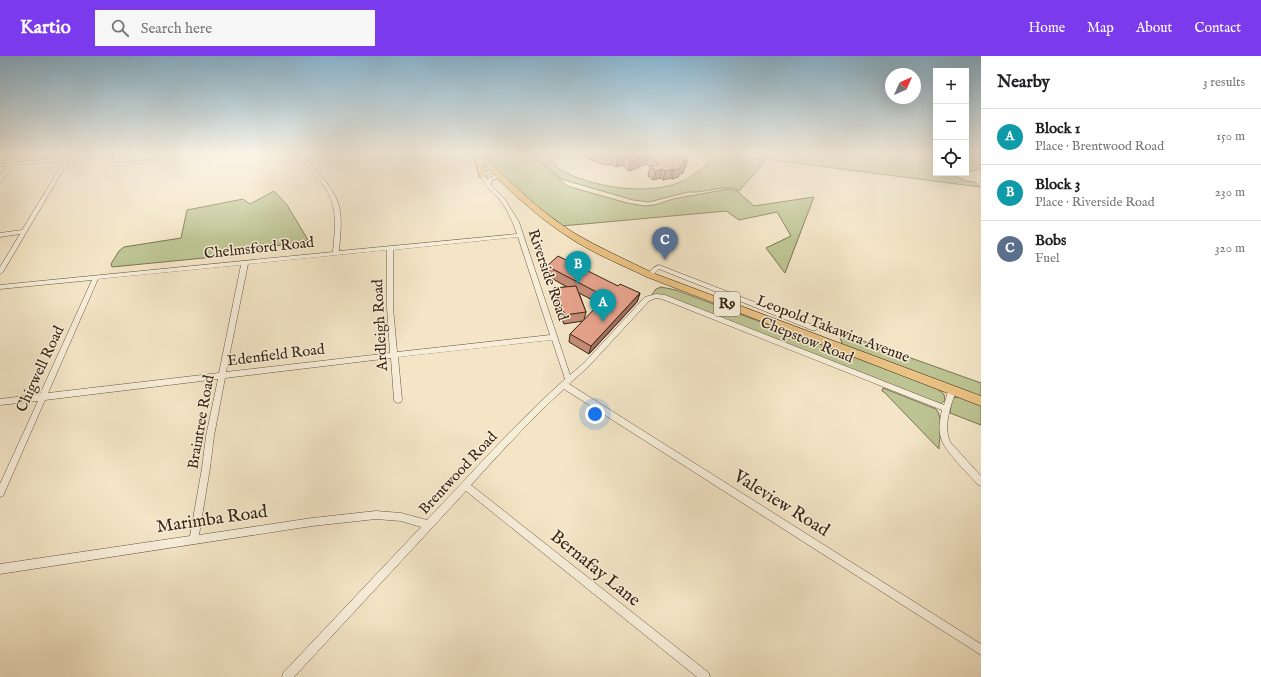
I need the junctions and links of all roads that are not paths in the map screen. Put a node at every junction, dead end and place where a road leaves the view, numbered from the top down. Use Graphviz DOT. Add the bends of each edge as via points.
graph roads {
  1 [pos="54,182"];
  2 [pos="323,182"];
  3 [pos="486,182"];
  4 [pos="488,182"];
  5 [pos="507,182"];
  6 [pos="488,186"];
  7 [pos="24,232"];
  8 [pos="0,234"];
  9 [pos="521,235"];
  10 [pos="390,248"];
  11 [pos="336,253"];
  12 [pos="245,262"];
  13 [pos="0,272"];
  14 [pos="650,275"];
  15 [pos="96,278"];
  16 [pos="0,280"];
  17 [pos="10,286"];
  18 [pos="0,287"];
  19 [pos="656,296"];
  20 [pos="814,328"];
  21 [pos="555,337"];
  22 [pos="395,354"];
  23 [pos="223,375"];
  24 [pos="566,383"];
  25 [pos="952,390"];
  26 [pos="43,396"];
  27 [pos="398,400"];
  28 [pos="981,401"];
  29 [pos="0,402"];
  30 [pos="947,409"];
  31 [pos="981,482"];
  32 [pos="466,486"];
  33 [pos="0,493"];
  34 [pos="429,525"];
  35 [pos="194,539"];
  36 [pos="0,569"];
  37 [pos="981,650"];
  38 [pos="287,677"];
  39 [pos="704,677"];
  1 -- 7 [label="street"];
  2 -- 11 [label="street" via="336,204"];
  3 -- 6 [label="street, Riverside Road"];
  4 -- 6 [label="street"];
  5 -- 14 [label="highway, Leopold Takawira Avenue / R9" via="538,211 571,234 607,255"];
  6 -- 9 [label="street, Riverside Road" via="506,204"];
  7 -- 8 [label="street"];
  7 -- 13 [label="street"];
  9 -- 10 [label="street, Chelmsford Road"];
  9 -- 21 [label="street, Riverside Road"];
  10 -- 11 [label="street, Chelmsford Road"];
  10 -- 22 [label="street, Ardleigh Road" via="390,306"];
  11 -- 12 [label="street, Chelmsford Road"];
  12 -- 15 [label="street, Chelmsford Road"];
  12 -- 23 [label="street, Braintree Road"];
  14 -- 20 [label="street" via="659,267"];
  14 -- 25 [label="highway, Leopold Takawira Avenue / R9"];
  15 -- 17 [label="street, Chelmsford Road"];
  15 -- 26 [label="street, Chigwell Road"];
  16 -- 17 [label="street"];
  17 -- 18 [label="street, Chelmsford Road"];
  19 -- 24 [label="street, Brentwood Road" via="647,299"];
  19 -- 30 [label="street, Chepstow Road"];
  21 -- 22 [label="street, Edenfield Road"];
  21 -- 24 [label="street, Riverside Road"];
  22 -- 23 [label="street, Edenfield Road"];
  22 -- 27 [label="street, Ardleigh Road"];
  23 -- 26 [label="street, Edenfield Road"];
  23 -- 35 [label="street, Braintree Road" via="208,444"];
  24 -- 32 [label="street, Brentwood Road"];
  24 -- 37 [label="street, Valeview Road"];
  25 -- 28 [label="highway, Leopold Takawira Avenue / R9"];
  25 -- 30 [label="street"];
  26 -- 29 [label="street, Edenfield Road"];
  26 -- 33 [label="street, Chigwell Road"];
  30 -- 31 [label="street" via="943,425 945,441"];
  32 -- 34 [label="street, Brentwood Road"];
  32 -- 39 [label="street, Bernafay Lane"];
  34 -- 35 [label="street, Marimba Road" via="400,517 376,515"];
  34 -- 38 [label="street, Brentwood Road"];
  35 -- 36 [label="street, Marimba Road"];
}
